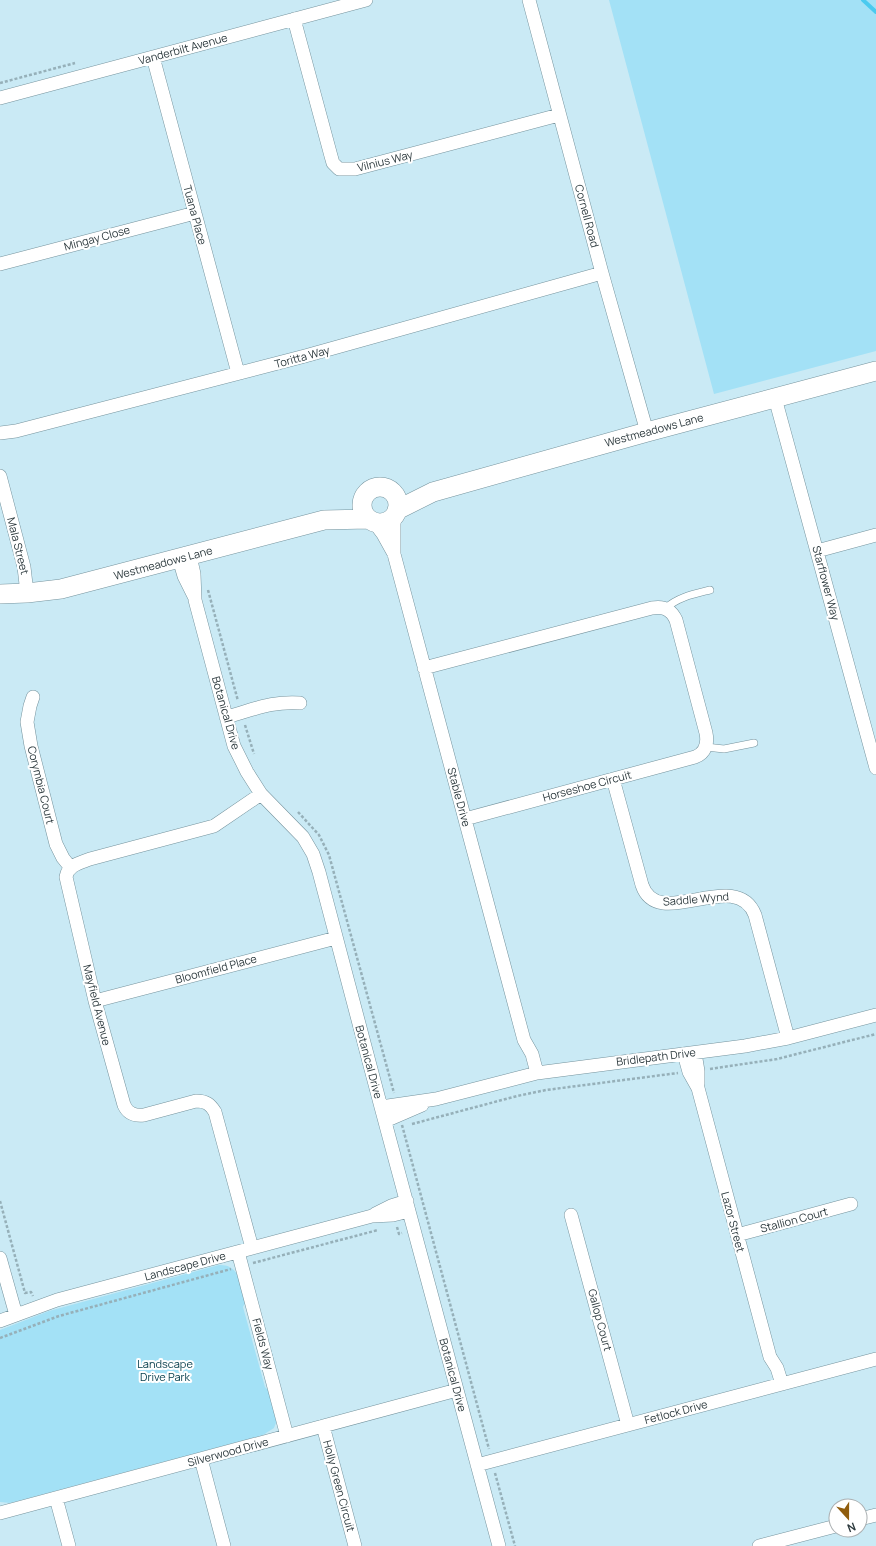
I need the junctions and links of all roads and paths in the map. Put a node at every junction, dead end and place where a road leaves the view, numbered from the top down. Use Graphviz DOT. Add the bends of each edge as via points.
graph roads {
  1 [pos="366,0"];
  2 [pos="529,0"];
  3 [pos="294,19"];
  4 [pos="153,57"];
  5 [pos="0,98"];
  6 [pos="559,115"];
  7 [pos="195,212"];
  8 [pos="0,264"];
  9 [pos="602,273"];
  10 [pos="876,371"];
  11 [pos="238,373"];
  12 [pos="775,398"];
  13 [pos="647,432"];
  14 [pos="0,434"];
  15 [pos="0,476"];
  16 [pos="392,491"];
  17 [pos="433,492"];
  18 [pos="363,498"];
  19 [pos="396,513"];
  20 [pos="324,520"];
  21 [pos="371,520"];
  22 [pos="876,535"];
  23 [pos="817,551"];
  24 [pos="394,554"];
  25 [pos="184,558"];
  26 [pos="710,590"];
  27 [pos="27,593"];
  28 [pos="0,594"];
  29 [pos="666,608"];
  30 [pos="424,668"];
  31 [pos="33,697"];
  32 [pos="300,703"];
  33 [pos="226,717"];
  34 [pos="754,743"];
  35 [pos="706,747"];
  36 [pos="876,768"];
  37 [pos="613,779"];
  38 [pos="261,794"];
  39 [pos="465,819"];
  40 [pos="71,868"];
  41 [pos="336,938"];
  42 [pos="95,1001"];
  43 [pos="876,1015"];
  44 [pos="876,1034"];
  45 [pos="788,1038"];
  46 [pos="690,1053"];
  47 [pos="693,1071"];
  48 [pos="532,1075"];
  49 [pos="436,1099"];
  50 [pos="381,1107"];
  51 [pos="385,1121"];
  52 [pos="410,1125"];
  53 [pos="0,1201"];
  54 [pos="851,1204"];
  55 [pos="408,1206"];
  56 [pos="571,1215"];
  57 [pos="396,1225"];
  58 [pos="429,1225"];
  59 [pos="381,1229"];
  60 [pos="414,1229"];
  61 [pos="737,1235"];
  62 [pos="252,1248"];
  63 [pos="238,1252"];
  64 [pos="0,1258"];
  65 [pos="242,1266"];
  66 [pos="36,1307"];
  67 [pos="16,1315"];
  68 [pos="0,1321"];
  69 [pos="0,1338"];
  70 [pos="875,1362"];
  71 [pos="777,1385"];
  72 [pos="457,1390"];
  73 [pos="628,1425"];
  74 [pos="323,1426"];
  75 [pos="287,1436"];
  76 [pos="201,1459"];
  77 [pos="477,1465"];
  78 [pos="56,1498"];
  79 [pos="0,1513"];
  80 [pos="828,1528"];
  81 [pos="69,1546"];
  82 [pos="224,1546"];
  83 [pos="355,1546"];
  84 [pos="499,1546"];
  85 [pos="759,1546"];
  1 -- 3 [label="street, Vanderbilt Avenue"];
  2 -- 6 [label="street, Cornell Road"];
  3 -- 4 [label="street, Vanderbilt Avenue"];
  3 -- 6 [label="street, Vilnius Way" via="333,163 339,169 355,169"];
  4 -- 5 [label="street, Vanderbilt Avenue"];
  4 -- 7 [label="street, Tuana Place"];
  6 -- 9 [label="street, Cornell Road"];
  7 -- 8 [label="street, Mingay Close"];
  7 -- 11 [label="street, Tuana Place"];
  9 -- 11 [label="street, Toritta Way"];
  9 -- 13 [label="street, Cornell Road"];
  10 -- 12 [label="street, Westmeadows Lane"];
  11 -- 14 [label="street, Toritta Way"];
  12 -- 13 [label="street, Westmeadows Lane"];
  12 -- 23 [label="street, Starflower Way"];
  13 -- 17 [label="street, Westmeadows Lane"];
  15 -- 27 [label="street, Mala Street" via="24,567"];
  16 -- 17 [label="street, Westmeadows Lane"];
  16 -- 18 [label="street" via="376,487"];
  16 -- 19 [label="street" via="397,500"];
  17 -- 19 [label="street, Westmeadows Lane"];
  18 -- 20 [label="street, Westmeadows Lane"];
  18 -- 21 [label="street" via="362,509"];
  19 -- 21 [label="street" via="384,523"];
  19 -- 24 [label="street, Stable Drive"];
  20 -- 21 [label="street, Westmeadows Lane"];
  20 -- 25 [label="street, Westmeadows Lane"];
  21 -- 24 [label="street, Stable Drive" via="383,534"];
  22 -- 23 [label="street"];
  23 -- 36 [label="street, Starflower Way"];
  24 -- 30 [label="street, Stable Drive"];
  25 -- 27 [label="street, Westmeadows Lane" via="78,585"];
  25 -- 33 [label="street, Botanical Drive" via="194,574 195,600"];
  26 -- 29 [label="lane" via="679,599"];
  27 -- 28 [label="street, Westmeadows Lane"];
  29 -- 30 [label="street" via="652,608"];
  29 -- 35 [label="street" via="676,620 706,733"];
  30 -- 39 [label="street, Stable Drive"];
  31 -- 40 [label="street, Corymbia Court" via="28,722 31,746 56,844 62,858"];
  32 -- 33 [label="street" via="271,704"];
  33 -- 38 [label="street, Botanical Drive" via="234,746 246,772"];
  34 -- 35 [label="lane" via="724,750"];
  35 -- 37 [label="street, Horseshoe Circuit" via="699,755 689,759"];
  37 -- 39 [label="street, Horseshoe Circuit"];
  37 -- 45 [label="street, Saddle Wynd" via="642,885 649,898 666,903 733,896 749,903 755,915"];
  38 -- 40 [label="street" via="214,826 90,859"];
  38 -- 41 [label="street, Botanical Drive" via="303,837 313,854"];
  39 -- 48 [label="street, Stable Drive"];
  40 -- 42 [label="street, Mayfield Avenue" via="67,873 67,885"];
  41 -- 42 [label="street, Bloomfield Place"];
  41 -- 50 [label="street, Botanical Drive"];
  42 -- 62 [label="street, Mayfield Avenue" via="126,1110 136,1116 144,1116 196,1101 204,1101 212,1106"];
  43 -- 45 [label="street, Bridlepath Drive"];
  44 -- 47 [label="path" via="777,1059"];
  45 -- 46 [label="street, Bridlepath Drive"];
  46 -- 47 [label="street, Lazor Street"];
  46 -- 48 [label="street, Bridlepath Drive"];
  47 -- 52 [label="path" via="546,1090"];
  47 -- 61 [label="street, Lazor Street"];
  48 -- 49 [label="street, Bridlepath Drive"];
  49 -- 50 [label="street, Bridlepath Drive"];
  49 -- 51 [label="street, Bridlepath Drive"];
  50 -- 51 [label="street, Botanical Drive"];
  51 -- 55 [label="street, Botanical Drive"];
  53 -- 66 [label="path" via="25,1294 32,1292"];
  54 -- 61 [label="street, Stallion Court"];
  55 -- 60 [label="street, Botanical Drive"];
  55 -- 62 [label="street, Landscape Drive" via="391,1206 372,1216"];
  56 -- 73 [label="street, Gallop Court"];
  57 -- 60 [label="path" via="399,1234"];
  58 -- 60 [label="path"];
  59 -- 65 [label="path"];
  60 -- 72 [label="street, Botanical Drive"];
  61 -- 71 [label="street, Lazor Street" via="770,1357 768,1371"];
  62 -- 63 [label="street, Landscape Drive"];
  63 -- 65 [label="street, Fields Way"];
  63 -- 66 [label="street, Landscape Drive"];
  64 -- 67 [label="street"];
  65 -- 69 [label="path" via="59,1316"];
  65 -- 75 [label="street, Fields Way"];
  66 -- 67 [label="street, Landscape Drive"];
  67 -- 68 [label="street, Landscape Drive"];
  70 -- 71 [label="street, Fetlock Drive"];
  71 -- 73 [label="street, Fetlock Drive"];
  72 -- 74 [label="street, Silverwood Drive"];
  72 -- 77 [label="street, Botanical Drive"];
  73 -- 77 [label="street, Fetlock Drive"];
  74 -- 75 [label="street, Silverwood Drive"];
  74 -- 83 [label="street, Holly Green Circuit"];
  75 -- 76 [label="street, Silverwood Drive"];
  76 -- 78 [label="street, Silverwood Drive"];
  76 -- 82 [label="street"];
  77 -- 84 [label="street, Botanical Drive"];
  78 -- 79 [label="street, Silverwood Drive"];
  78 -- 81 [label="street"];
  80 -- 85 [label="street"];
}
